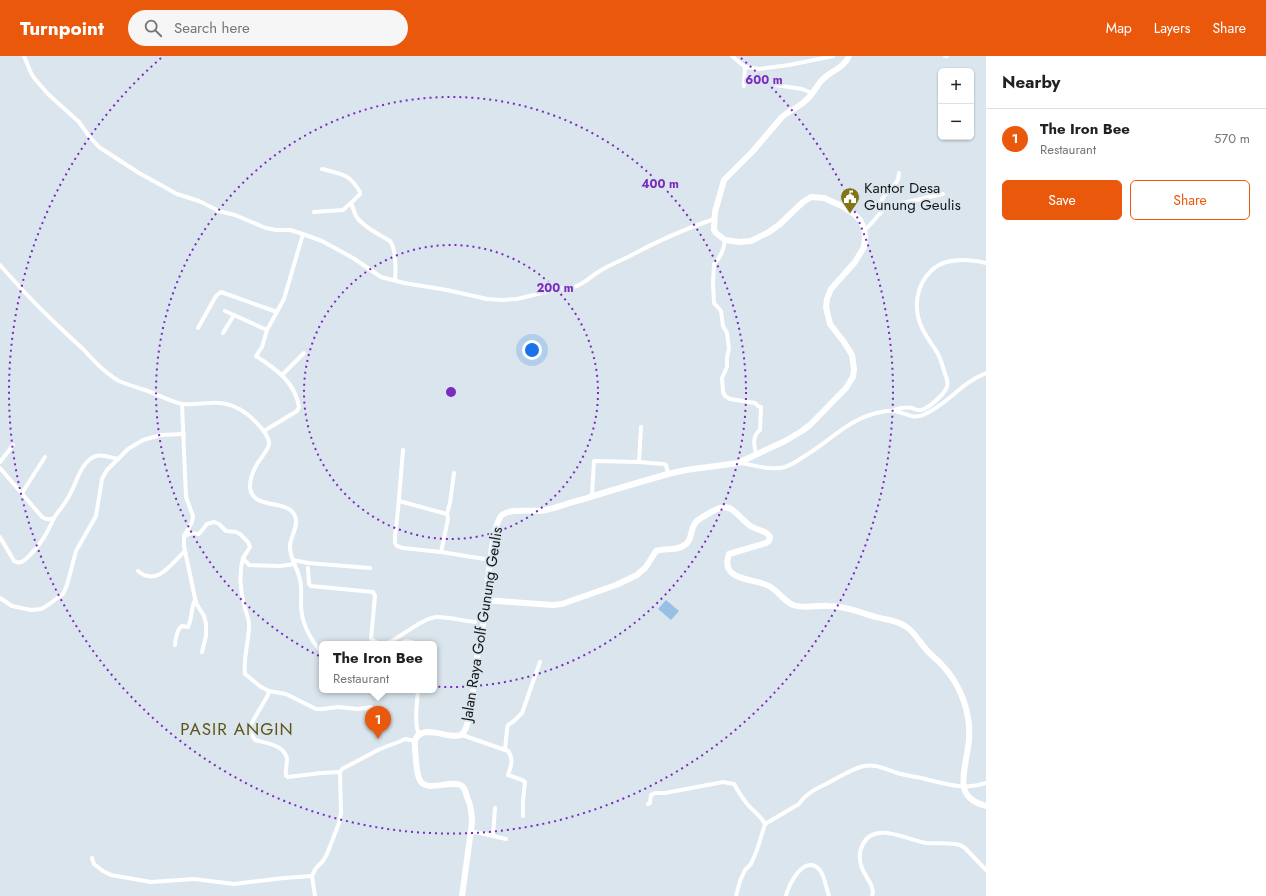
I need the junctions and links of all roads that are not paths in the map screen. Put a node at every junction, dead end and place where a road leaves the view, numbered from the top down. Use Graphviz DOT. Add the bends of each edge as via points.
graph roads {
  1 [pos="24,56"];
  2 [pos="732,56"];
  3 [pos="833,56"];
  4 [pos="849,56"];
  5 [pos="745,67"];
  6 [pos="776,85"];
  7 [pos="744,86"];
  8 [pos="812,93"];
  9 [pos="322,169"];
  10 [pos="899,173"];
  11 [pos="943,194"];
  12 [pos="351,203"];
  13 [pos="314,212"];
  14 [pos="880,214"];
  15 [pos="714,219"];
  16 [pos="864,230"];
  17 [pos="303,234"];
  18 [pos="725,240"];
  19 [pos="986,263"];
  20 [pos="0,266"];
  21 [pos="394,280"];
  22 [pos="225,311"];
  23 [pos="277,312"];
  24 [pos="234,315"];
  25 [pos="198,328"];
  26 [pos="267,330"];
  27 [pos="223,334"];
  28 [pos="304,353"];
  29 [pos="986,373"];
  30 [pos="282,374"];
  31 [pos="182,404"];
  32 [pos="889,410"];
  33 [pos="641,427"];
  34 [pos="264,431"];
  35 [pos="184,434"];
  36 [pos="13,445"];
  37 [pos="403,450"];
  38 [pos="756,454"];
  39 [pos="45,457"];
  40 [pos="118,459"];
  41 [pos="0,462"];
  42 [pos="638,462"];
  43 [pos="738,463"];
  44 [pos="0,468"];
  45 [pos="454,473"];
  46 [pos="668,474"];
  47 [pos="22,494"];
  48 [pos="592,496"];
  49 [pos="399,501"];
  50 [pos="447,514"];
  51 [pos="54,518"];
  52 [pos="184,536"];
  53 [pos="0,537"];
  54 [pos="185,551"];
  55 [pos="441,552"];
  56 [pos="243,558"];
  57 [pos="491,560"];
  58 [pos="294,562"];
  59 [pos="308,568"];
  60 [pos="370,568"];
  61 [pos="138,571"];
  62 [pos="0,598"];
  63 [pos="196,601"];
  64 [pos="486,601"];
  65 [pos="475,622"];
  66 [pos="405,633"];
  67 [pos="374,641"];
  68 [pos="391,641"];
  69 [pos="408,641"];
  70 [pos="175,645"];
  71 [pos="319,649"];
  72 [pos="202,652"];
  73 [pos="540,662"];
  74 [pos="269,691"];
  75 [pos="418,693"];
  76 [pos="371,707"];
  77 [pos="418,735"];
  78 [pos="462,735"];
  79 [pos="415,742"];
  80 [pos="505,750"];
  81 [pos="340,772"];
  82 [pos="986,783"];
  83 [pos="963,787"];
  84 [pos="648,804"];
  85 [pos="986,806"];
  86 [pos="495,808"];
  87 [pos="524,816"];
  88 [pos="765,824"];
  89 [pos="471,831"];
  90 [pos="494,836"];
  91 [pos="506,838"];
  92 [pos="92,858"];
  93 [pos="986,870"];
  94 [pos="312,876"];
  95 [pos="315,896"];
  96 [pos="462,896"];
  97 [pos="736,896"];
  98 [pos="786,896"];
  99 [pos="829,896"];
  100 [pos="872,896"];
  1 -- 17 [label="street" via="35,79 80,122 96,144 139,174 223,213 235,215 272,230 290,230"];
  2 -- 5 [label="street"];
  3 -- 5 [label="street" via="774,68"];
  4 -- 8 [label="main road" via="821,81"];
  5 -- 7 [label="street"];
  6 -- 8 [label="street"];
  8 -- 15 [label="main road" via="804,102 786,113 726,177"];
  9 -- 12 [label="street" via="345,175 352,180 360,192"];
  10 -- 14 [label="street" via="897,182 884,194 879,205"];
  11 -- 14 [label="street" via="889,206"];
  12 -- 13 [label="street" via="343,210"];
  12 -- 21 [label="street" via="358,219 393,244"];
  14 -- 16 [label="street" via="869,228"];
  15 -- 18 [label="main road" via="714,230"];
  15 -- 21 [label="street" via="648,246 601,270 578,286 517,299 490,300"];
  16 -- 18 [label="main road" via="860,220 850,210 824,198 814,197 808,198 780,224 760,237 745,242"];
  16 -- 38 [label="main road, Jalan Raya Golf Gunung Geulis" via="865,245 862,252 833,286 826,304 830,324 854,358 852,379 806,428"];
  17 -- 21 [label="street" via="325,242 381,277"];
  17 -- 23 [label="street" via="284,299"];
  18 -- 38 [label="street" via="720,258 714,264 713,282 714,303 721,310 729,348 727,367 722,378 723,392 730,398 762,407 760,430 754,437"];
  19 -- 32 [label="street" via="951,261 937,266 928,274 918,293 917,310 924,332 942,362 947,386 938,398 922,410"];
  20 -- 31 [label="street" via="109,374 126,384"];
  22 -- 24 [label="street"];
  23 -- 25 [label="street" via="221,292 216,296"];
  23 -- 26 [label="street"];
  24 -- 26 [label="street"];
  24 -- 27 [label="street"];
  26 -- 30 [label="street" via="262,347 256,356"];
  28 -- 30 [label="street"];
  29 -- 32 [label="street" via="969,381 924,415 914,417"];
  30 -- 34 [label="street" via="295,394 299,407 297,411"];
  31 -- 34 [label="street" via="228,404 243,411"];
  31 -- 35 [label="street"];
  32 -- 43 [label="street" via="855,422 784,467 768,468"];
  33 -- 42 [label="street"];
  34 -- 58 [label="street" via="269,443 253,472 251,491 258,499 285,506 295,514 296,527 290,547"];
  35 -- 40 [label="street" via="144,439"];
  35 -- 52 [label="street" via="186,497 193,516"];
  36 -- 41 [label="street"];
  37 -- 49 [label="street"];
  38 -- 43 [label="main road, Jalan Raya Golf Gunung Geulis"];
  39 -- 47 [label="street"];
  40 -- 51 [label="street" via="99,455 86,463 71,493"];
  40 -- 62 [label="street" via="103,477 96,516 76,551 63,594 41,609 31,610 12,606"];
  42 -- 46 [label="street" via="664,464"];
  42 -- 48 [label="street" via="594,462"];
  43 -- 46 [label="main road, Jalan Raya Golf Gunung Geulis"];
  44 -- 47 [label="street"];
  45 -- 50 [label="street"];
  46 -- 48 [label="main road, Jalan Raya Golf Gunung Geulis"];
  47 -- 51 [label="street" via="44,518"];
  48 -- 57 [label="main road, Jalan Raya Golf Gunung Geulis" via="545,511 515,511 503,514 498,520"];
  49 -- 50 [label="street"];
  49 -- 55 [label="street" via="394,536 397,546"];
  50 -- 55 [label="street"];
  51 -- 53 [label="street" via="43,541 21,562 16,563 13,560"];
  52 -- 54 [label="street"];
  52 -- 56 [label="street" via="191,533 199,534 209,523 216,523 226,531 238,533 248,542 250,546"];
  54 -- 61 [label="street" via="157,576 147,576"];
  54 -- 63 [label="street"];
  55 -- 57 [label="street"];
  56 -- 58 [label="street" via="252,566 280,566"];
  56 -- 74 [label="street" via="240,575 243,603 249,625 246,674"];
  57 -- 64 [label="main road, Jalan Raya Golf Gunung Geulis"];
  58 -- 60 [label="street"];
  58 -- 71 [label="street" via="301,581 304,623"];
  59 -- 67 [label="street" via="311,586 373,592 375,596 371,639"];
  63 -- 70 [label="street" via="192,606 190,623 188,627 180,628"];
  63 -- 72 [label="street" via="206,624"];
  64 -- 78 [label="main road, Jalan Raya Golf Gunung Geulis" via="469,716"];
  64 -- 83 [label="main road" via="557,605 616,585 641,572 656,551 681,548 690,539 694,524 720,507 728,507 750,526 767,533 770,537 766,543 729,554 726,561 733,574 762,583 792,604 802,607 846,607 862,614 900,623 911,630 942,665 956,684 968,716 969,740"];
  65 -- 66 [label="street" via="437,617"];
  66 -- 68 [label="street"];
  66 -- 69 [label="street"];
  73 -- 80 [label="street" via="522,712 508,725"];
  74 -- 76 [label="street" via="286,694 322,710 338,707"];
  74 -- 81 [label="street" via="249,730 255,740 274,745 284,753 287,759 286,776 291,778"];
  75 -- 77 [label="street"];
  77 -- 78 [label="main road, Jalan Raya Golf Gunung Geulis" via="428,732"];
  77 -- 79 [label="main road"];
  78 -- 80 [label="street"];
  79 -- 81 [label="street" via="405,739 389,745"];
  79 -- 89 [label="main road" via="421,782 428,786 456,784 464,788 472,814"];
  80 -- 87 [label="street" via="512,756 508,775 525,782"];
  81 -- 94 [label="street" via="340,823 327,854"];
  82 -- 83 [label="street"];
  83 -- 85 [label="main road" via="971,799"];
  83 -- 88 [label="street" via="897,773 878,766 864,767 819,787 799,804"];
  84 -- 88 [label="street" via="655,793 726,782 734,784"];
  86 -- 90 [label="street"];
  88 -- 97 [label="street" via="758,850 745,870"];
  89 -- 90 [label="street"];
  89 -- 96 [label="main road"];
  90 -- 91 [label="street"];
  92 -- 94 [label="street" via="94,864 111,875 151,882 194,878 234,884"];
  93 -- 100 [label="street" via="960,845 924,842 885,832 878,833 865,840 860,853 862,869 873,890"];
  94 -- 95 [label="street"];
  98 -- 99 [label="street" via="790,883 797,873 802,868 810,866 816,867 821,873"];
}
